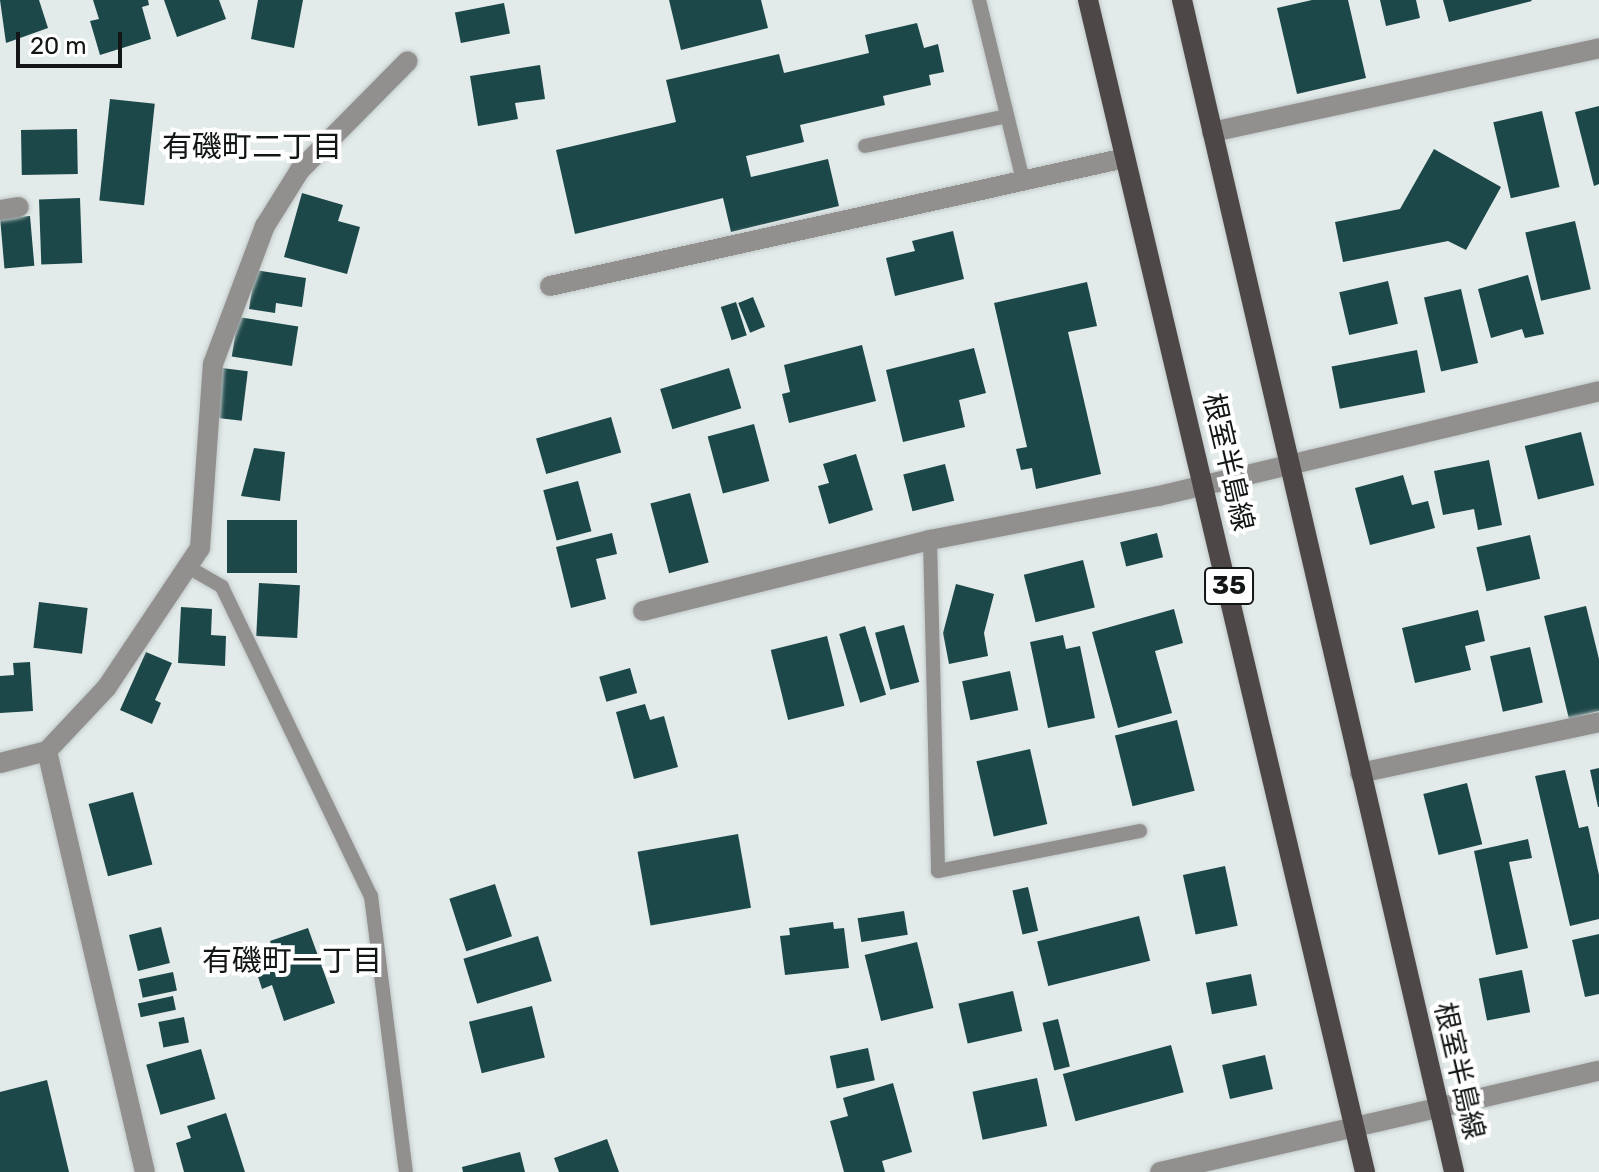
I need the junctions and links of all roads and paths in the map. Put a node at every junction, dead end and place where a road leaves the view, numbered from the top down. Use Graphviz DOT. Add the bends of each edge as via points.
graph roads {
  1 [pos="979,0"];
  2 [pos="1088,0"];
  3 [pos="1182,0"];
  4 [pos="1599,48"];
  5 [pos="408,61"];
  6 [pos="1007,116"];
  7 [pos="1212,132"];
  8 [pos="865,146"];
  9 [pos="1125,158"];
  10 [pos="1023,181"];
  11 [pos="550,286"];
  12 [pos="1599,391"];
  13 [pos="1287,463"];
  14 [pos="1205,485"];
  15 [pos="930,540"];
  16 [pos="188,567"];
  17 [pos="643,611"];
  18 [pos="1599,722"];
  19 [pos="47,751"];
  20 [pos="0,763"];
  21 [pos="1360,773"];
  22 [pos="1140,831"];
  23 [pos="1599,1071"];
  24 [pos="1438,1108"];
  25 [pos="1356,1126"];
  26 [pos="145,1172"];
  27 [pos="406,1172"];
  28 [pos="1160,1172"];
  29 [pos="1365,1172"];
  30 [pos="1454,1172"];
  1 -- 6 [label="lane"];
  2 -- 9 [label="main road, 根室半島線 / 35"];
  3 -- 7 [label="main road, 根室半島線"];
  4 -- 7 [label="street"];
  5 -- 16 [label="street" via="300,170 265,226 213,364 200,548"];
  6 -- 8 [label="lane"];
  6 -- 10 [label="lane"];
  7 -- 13 [label="main road, 根室半島線"];
  9 -- 10 [label="street"];
  9 -- 14 [label="main road, 根室半島線 / 35"];
  10 -- 11 [label="street"];
  12 -- 13 [label="street"];
  13 -- 14 [label="street"];
  13 -- 21 [label="main road, 根室半島線"];
  14 -- 15 [label="street"];
  14 -- 25 [label="main road, 根室半島線 / 35"];
  15 -- 17 [label="street"];
  15 -- 22 [label="lane" via="938,871"];
  16 -- 19 [label="street" via="107,687"];
  16 -- 27 [label="lane" via="222,587 371,896"];
  18 -- 21 [label="street"];
  19 -- 20 [label="street"];
  19 -- 26 [label="street"];
  21 -- 24 [label="main road, 根室半島線"];
  23 -- 24 [label="street"];
  24 -- 25 [label="street"];
  24 -- 30 [label="main road, 根室半島線"];
  25 -- 28 [label="street"];
  25 -- 29 [label="main road, 根室半島線 / 35"];
}
